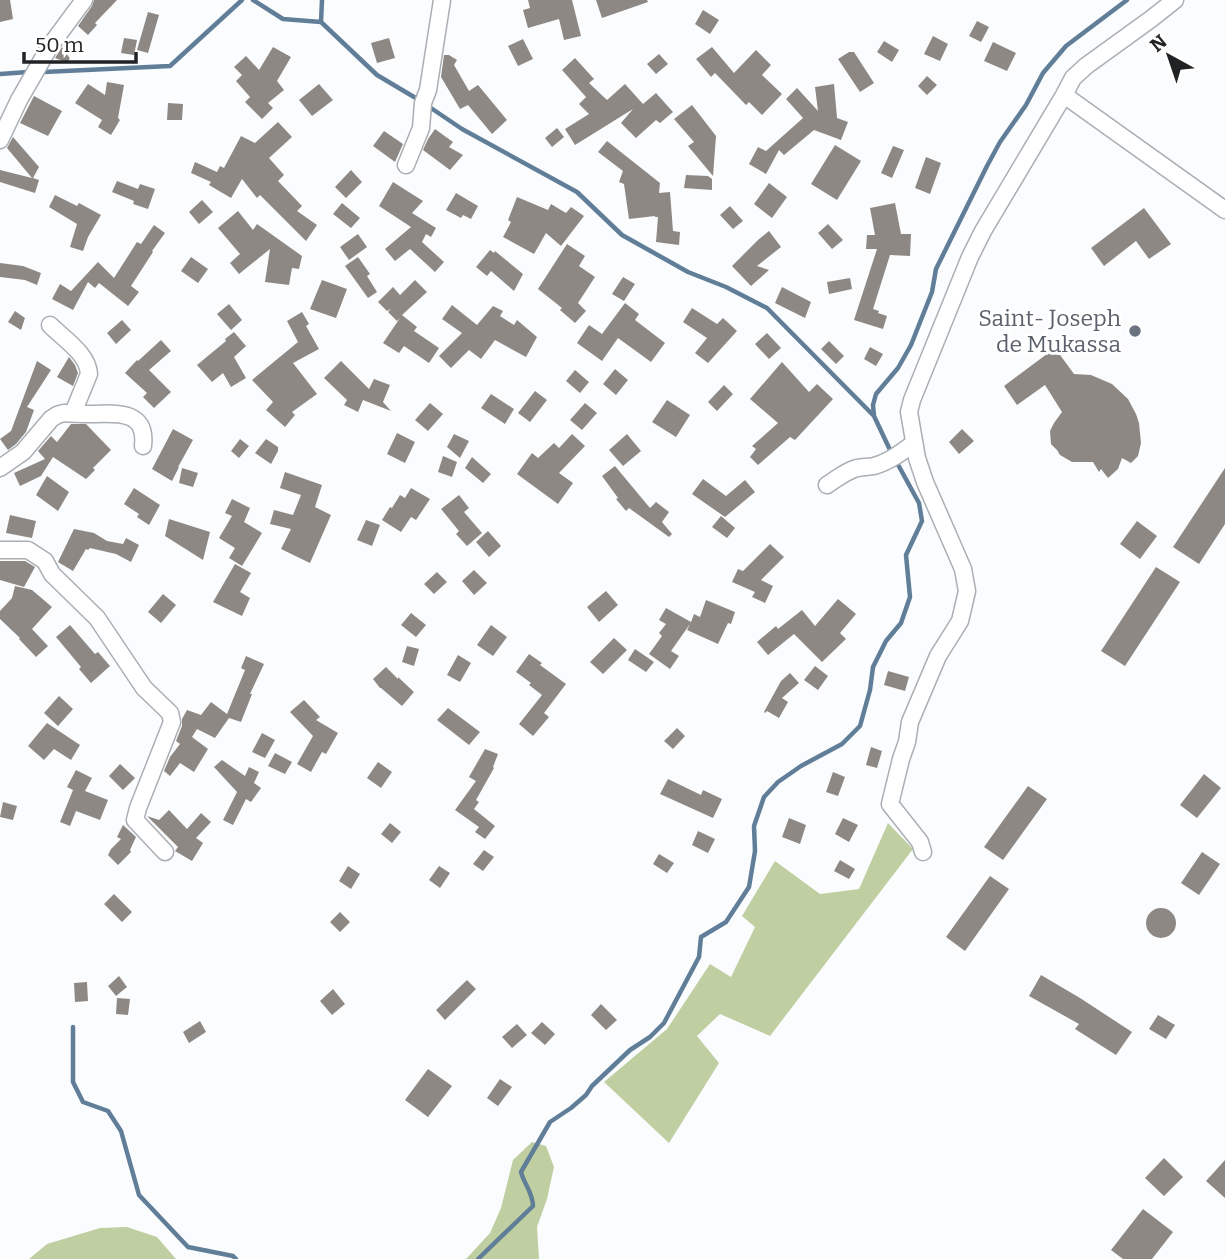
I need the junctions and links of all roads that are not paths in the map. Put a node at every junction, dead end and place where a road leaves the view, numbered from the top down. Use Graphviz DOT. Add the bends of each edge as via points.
graph roads {
  1 [pos="84,0"];
  2 [pos="442,0"];
  3 [pos="1175,0"];
  4 [pos="1064,94"];
  5 [pos="0,140"];
  6 [pos="406,164"];
  7 [pos="1225,210"];
  8 [pos="50,325"];
  9 [pos="73,414"];
  10 [pos="914,443"];
  11 [pos="143,446"];
  12 [pos="0,468"];
  13 [pos="827,485"];
  14 [pos="0,550"];
  15 [pos="165,852"];
  16 [pos="923,852"];
  1 -- 5 [label="street" via="50,46"];
  2 -- 6 [label="street" via="421,128"];
  3 -- 4 [label="street" via="1086,66"];
  4 -- 7 [label="street"];
  4 -- 10 [label="street" via="970,257 912,400 909,412"];
  8 -- 9 [label="street" via="89,368"];
  9 -- 11 [label="street" via="125,414 138,423 144,434"];
  9 -- 12 [label="street" via="51,419 23,452"];
  10 -- 13 [label="street" via="885,462 855,469"];
  10 -- 16 [label="street" via="967,590 960,621 938,656 910,722 890,804"];
  14 -- 15 [label="street" via="28,550 45,561 52,574 97,618 144,688 170,713 173,722 135,820"];
}
